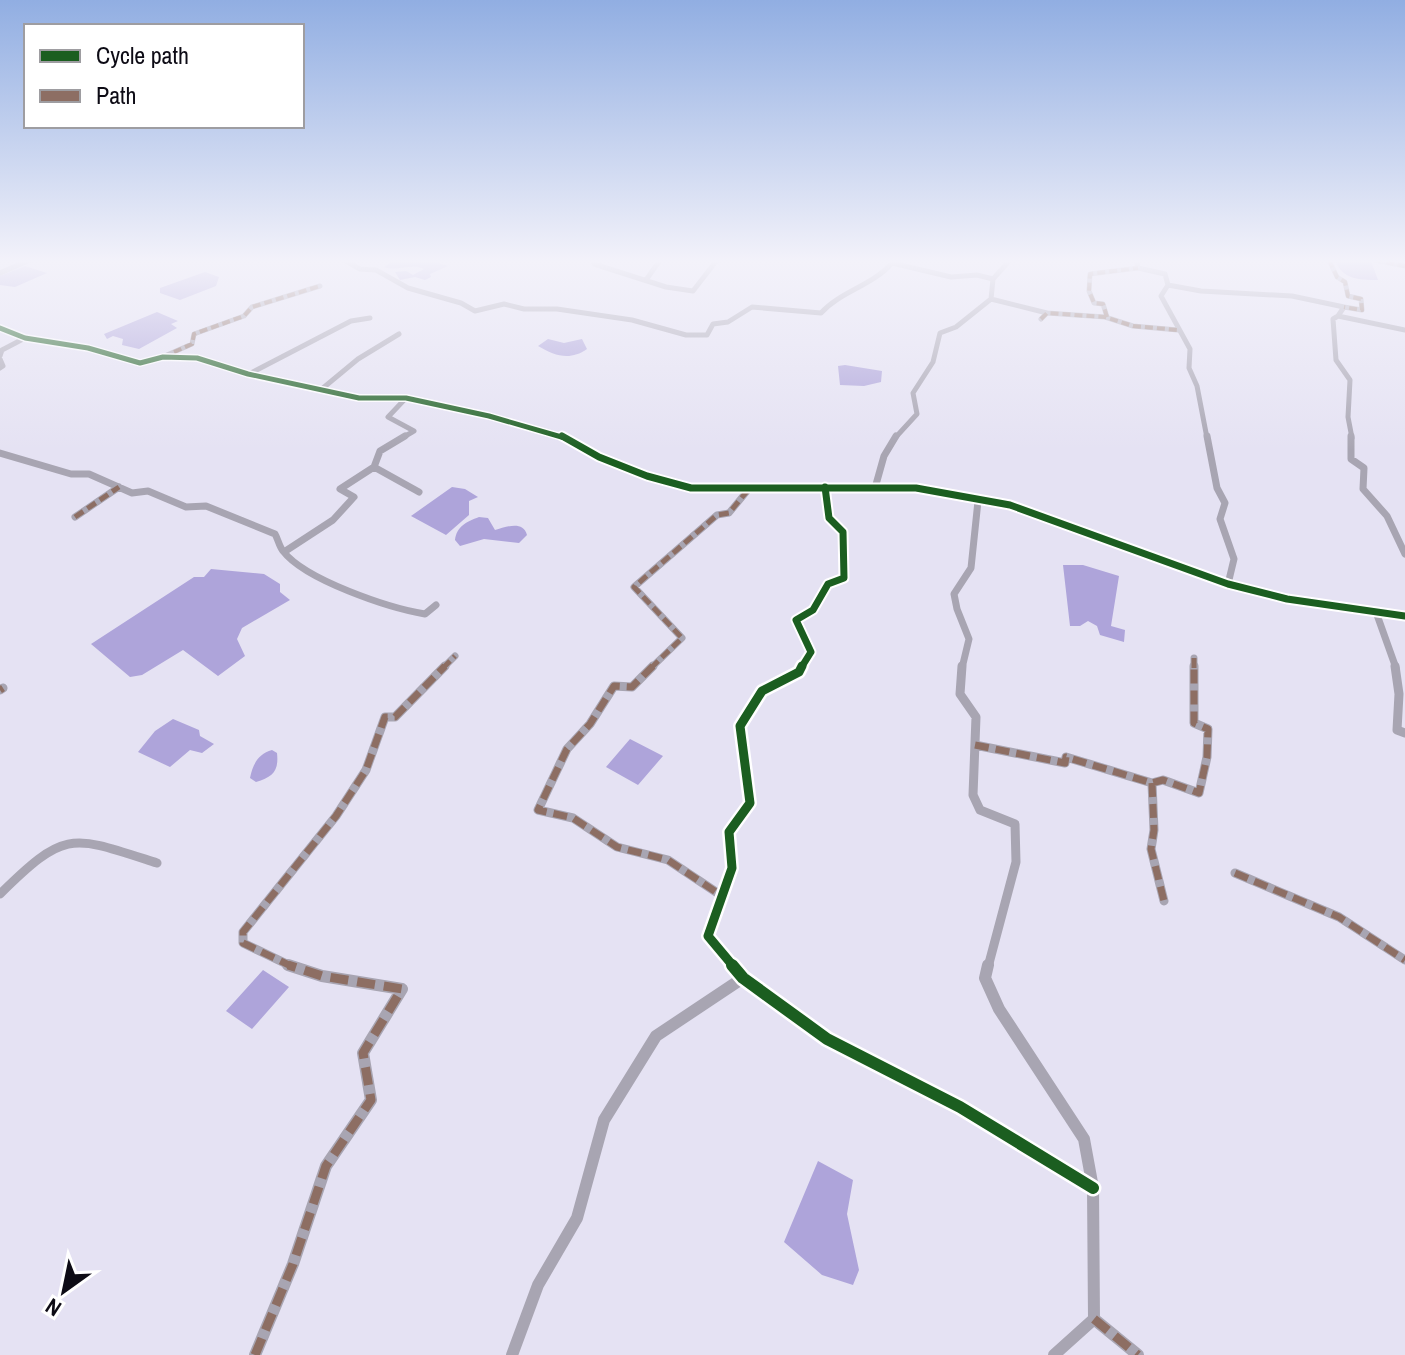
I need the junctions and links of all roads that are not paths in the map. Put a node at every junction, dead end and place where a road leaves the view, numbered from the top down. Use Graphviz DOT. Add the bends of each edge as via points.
graph roads {
  1 [pos="224,323"];
  2 [pos="347,323"];
  3 [pos="644,323"];
  4 [pos="719,323"];
  5 [pos="961,323"];
  6 [pos="1125,323"];
  7 [pos="1175,323"];
  8 [pos="1333,323"];
  9 [pos="1373,323"];
  10 [pos="0,328"];
  11 [pos="1178,330"];
  12 [pos="1405,330"];
  13 [pos="399,334"];
  14 [pos="25,338"];
  15 [pos="163,357"];
  16 [pos="0,358"];
  17 [pos="0,368"];
  18 [pos="248,374"];
  19 [pos="323,388"];
  20 [pos="406,398"];
  21 [pos="0,453"];
  22 [pos="374,467"];
  23 [pos="119,487"];
  24 [pos="825,487"];
  25 [pos="875,488"];
  26 [pos="748,490"];
  27 [pos="419,492"];
  28 [pos="978,501"];
  29 [pos="75,517"];
  30 [pos="284,552"];
  31 [pos="1405,554"];
  32 [pos="1228,584"];
  33 [pos="436,605"];
  34 [pos="1376,612"];
  35 [pos="1405,616"];
  36 [pos="455,656"];
  37 [pos="1194,658"];
  38 [pos="1405,733"];
  39 [pos="975,745"];
  40 [pos="1152,783"];
  41 [pos="157,863"];
  42 [pos="1235,873"];
  43 [pos="0,894"];
  44 [pos="722,896"];
  45 [pos="1164,901"];
  46 [pos="1405,960"];
  47 [pos="743,978"];
  48 [pos="1093,1188"];
  49 [pos="1094,1319"];
  50 [pos="255,1355"];
  51 [pos="512,1355"];
  52 [pos="1054,1355"];
  53 [pos="1138,1355"];
  1 -- 15 [label="street" via="194,334 192,344"];
  2 -- 18 [label="street"];
  3 -- 4 [label="street" via="707,335"];
  5 -- 25 [label="street" via="940,333 933,362 913,393 917,414 878,463"];
  6 -- 11 [label="street"];
  7 -- 11 [label="street"];
  8 -- 31 [label="street" via="1336,360 1350,380 1351,459 1364,468 1363,489 1387,516"];
  9 -- 12 [label="street"];
  10 -- 14 [label="street"];
  11 -- 32 [label="street" via="1190,349 1189,374 1197,386 1211,464 1225,503 1220,519 1234,559"];
  13 -- 19 [label="street"];
  14 -- 15 [label="street" via="140,363"];
  14 -- 16 [label="street" via="2,350"];
  15 -- 18 [label="street" via="197,358"];
  16 -- 17 [label="street"];
  18 -- 19 [label="street"];
  19 -- 20 [label="street" via="359,398"];
  20 -- 22 [label="street" via="388,417 414,431 380,451"];
  20 -- 26 [label="street" via="556,433 588,452 691,488"];
  21 -- 23 [label="street" via="71,474 89,474"];
  22 -- 27 [label="street"];
  22 -- 30 [label="street" via="340,489 354,497 333,520"];
  23 -- 29 [label="street"];
  23 -- 30 [label="street" via="132,493 148,491 186,507 206,506 254,524 275,534"];
  24 -- 25 [label="street"];
  24 -- 26 [label="street"];
  24 -- 44 [label="street" via="829,518 843,532 844,578 828,584 813,610 796,620 811,652 799,672 762,691 740,726 750,803 729,832 732,868"];
  25 -- 28 [label="street" via="916,488"];
  26 -- 44 [label="street" via="729,513 717,515 634,587 682,638 632,687 614,686 567,749 538,810 573,818 617,847 668,860"];
  28 -- 32 [label="street" via="1010,505"];
  28 -- 39 [label="street" via="971,568 956,582 953,596 969,639 960,694 976,717"];
  30 -- 33 [label="street" via="316,573 404,612 425,614"];
  32 -- 34 [label="street"];
  34 -- 35 [label="street"];
  34 -- 38 [label="street" via="1396,661 1402,690 1397,730"];
  36 -- 50 [label="street" via="395,717 385,717 366,770 336,816 243,932 243,943 278,963 336,980 402,989 363,1053 371,1100 326,1166"];
  37 -- 40 [label="street" via="1194,723 1208,729 1209,740 1199,793 1163,780"];
  39 -- 40 [label="street" via="1065,763 1066,757"];
  39 -- 48 [label="street" via="973,795 980,810 1015,824 1016,862 985,978 999,1009 1084,1139"];
  40 -- 45 [label="street" via="1151,849"];
  41 -- 43 [label="street" via="102,846 60,844"];
  42 -- 46 [label="street" via="1339,917"];
  44 -- 47 [label="street" via="708,936"];
  47 -- 48 [label="street" via="827,1039 960,1107"];
  47 -- 51 [label="street" via="656,1036 604,1120 577,1218 538,1285"];
  48 -- 49 [label="street"];
  49 -- 52 [label="street"];
  49 -- 53 [label="street"];
}
